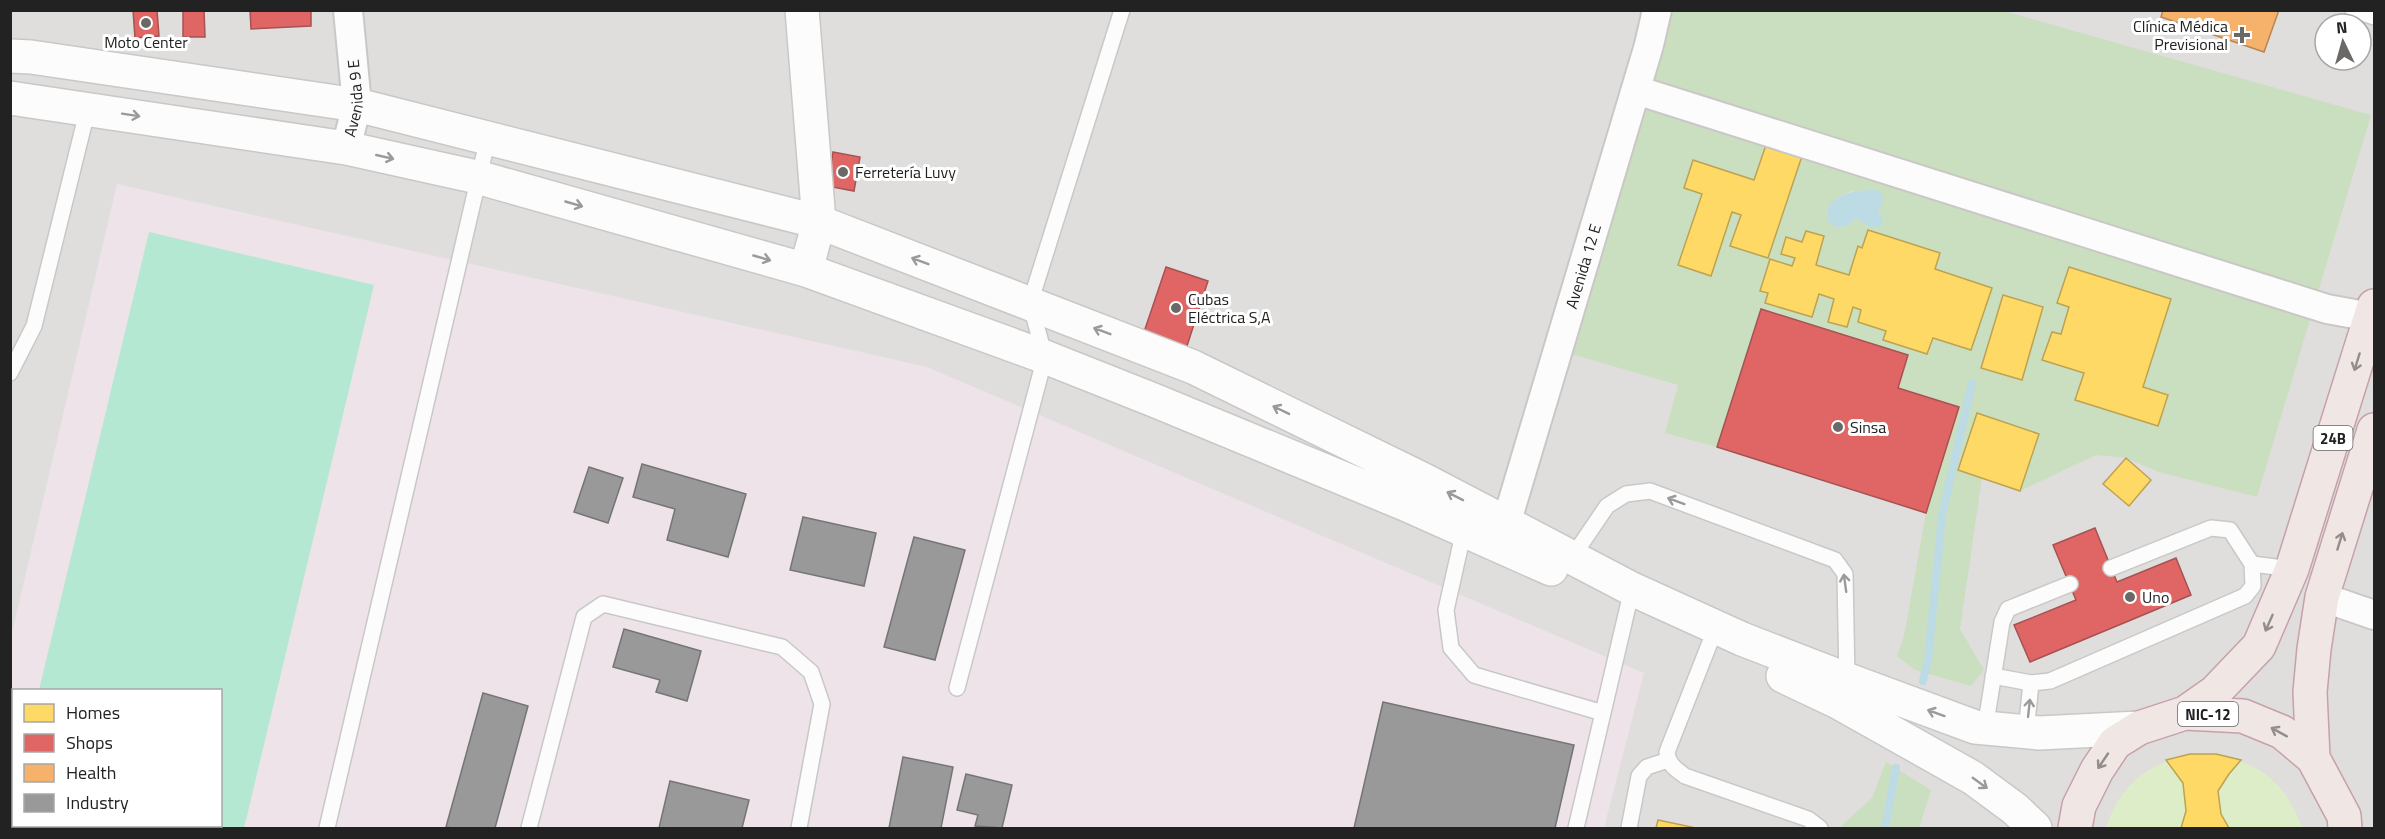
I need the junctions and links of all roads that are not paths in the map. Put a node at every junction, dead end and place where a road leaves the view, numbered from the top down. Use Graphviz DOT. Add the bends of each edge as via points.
graph roads {
  1 [pos="348,10"];
  2 [pos="802,10"];
  3 [pos="1122,10"];
  4 [pos="1658,10"];
  5 [pos="2353,10"];
  6 [pos="2374,17"];
  7 [pos="10,56"];
  8 [pos="1636,90"];
  9 [pos="11,103"];
  10 [pos="357,105"];
  11 [pos="88,108"];
  12 [pos="488,138"];
  13 [pos="346,148"];
  14 [pos="477,177"];
  15 [pos="819,222"];
  16 [pos="806,270"];
  17 [pos="1030,303"];
  18 [pos="2373,311"];
  19 [pos="1045,357"];
  20 [pos="10,373"];
  21 [pos="2374,430"];
  22 [pos="1464,530"];
  23 [pos="1503,535"];
  24 [pos="2252,564"];
  25 [pos="1567,567"];
  26 [pos="2111,568"];
  27 [pos="2292,569"];
  28 [pos="2070,584"];
  29 [pos="1630,597"];
  30 [pos="2322,597"];
  31 [pos="2374,615"];
  32 [pos="1713,635"];
  33 [pos="1993,676"];
  34 [pos="2031,683"];
  35 [pos="957,688"];
  36 [pos="1843,691"];
  37 [pos="1603,713"];
  38 [pos="2185,713"];
  39 [pos="2139,728"];
  40 [pos="1985,729"];
  41 [pos="2026,732"];
  42 [pos="2313,759"];
  43 [pos="1668,760"];
  44 [pos="2348,824"];
  45 [pos="327,828"];
  46 [pos="529,828"];
  47 [pos="799,828"];
  48 [pos="1576,828"];
  49 [pos="1629,828"];
  50 [pos="1820,828"];
  51 [pos="2035,828"];
  52 [pos="2075,828"];
  1 -- 10 [label="street, Avenida 9 E"];
  2 -- 15 [label="street"];
  3 -- 17 [label="lane"];
  4 -- 8 [label="street, Avenida 12 E"];
  5 -- 6 [label="lane"];
  7 -- 10 [label="street"];
  8 -- 18 [label="street" via="2327,309"];
  8 -- 23 [label="street, Avenida 12 E"];
  9 -- 11 [label="street"];
  10 -- 12 [label="street"];
  10 -- 13 [label="street, Avenida 9 E"];
  11 -- 13 [label="street, one-way"];
  11 -- 20 [label="lane" via="34,326"];
  12 -- 14 [label="lane"];
  12 -- 15 [label="street"];
  13 -- 14 [label="street, one-way"];
  14 -- 16 [label="street, one-way"];
  14 -- 45 [label="lane"];
  15 -- 16 [label="street"];
  17 -- 15 [label="street, one-way"];
  16 -- 19 [label="street"];
  17 -- 19 [label="lane"];
  23 -- 17 [label="street, one-way" via="1193,367"];
  18 -- 27 [label="highway, 24B, one-way"];
  19 -- 22 [label="street"];
  19 -- 35 [label="lane"];
  30 -- 21 [label="highway, 24B, one-way"];
  22 -- 23 [label="street"];
  22 -- 37 [label="lane" via="1446,610 1451,648 1474,675"];
  23 -- 25 [label="street"];
  24 -- 26 [label="lane" via="2230,530 2211,528"];
  24 -- 27 [label="lane"];
  24 -- 34 [label="lane" via="2253,586 2245,596 2050,681"];
  25 -- 29 [label="street"];
  36 -- 25 [label="lane, one-way" via="1845,574 1835,560 1650,491 1626,494 1607,506"];
  27 -- 38 [label="highway, 24B, one-way" via="2259,646 2215,692"];
  28 -- 33 [label="lane" via="2008,609 2002,622"];
  29 -- 32 [label="street"];
  29 -- 37 [label="lane"];
  30 -- 31 [label="street"];
  30 -- 42 [label="highway, 24B" via="2310,692"];
  32 -- 36 [label="street"];
  32 -- 43 [label="lane" via="1667,752"];
  33 -- 34 [label="lane"];
  33 -- 40 [label="lane"];
  41 -- 34 [label="lane, one-way"];
  40 -- 36 [label="street, one-way"];
  36 -- 51 [label="street, one-way" via="1973,778"];
  37 -- 48 [label="lane"];
  38 -- 39 [label="highway, NIC-12"];
  42 -- 38 [label="highway, NIC-12, one-way" via="2282,732 2243,716"];
  39 -- 41 [label="street"];
  39 -- 52 [label="highway, NIC-12, one-way" via="2115,743 2097,770 2079,806"];
  40 -- 41 [label="street"];
  42 -- 44 [label="highway, NIC-12"];
  43 -- 49 [label="lane" via="1647,767 1640,776"];
  43 -- 50 [label="lane" via="1685,776 1808,819"];
  46 -- 47 [label="lane" via="584,617 603,604 782,647 811,672 822,704"];
}
